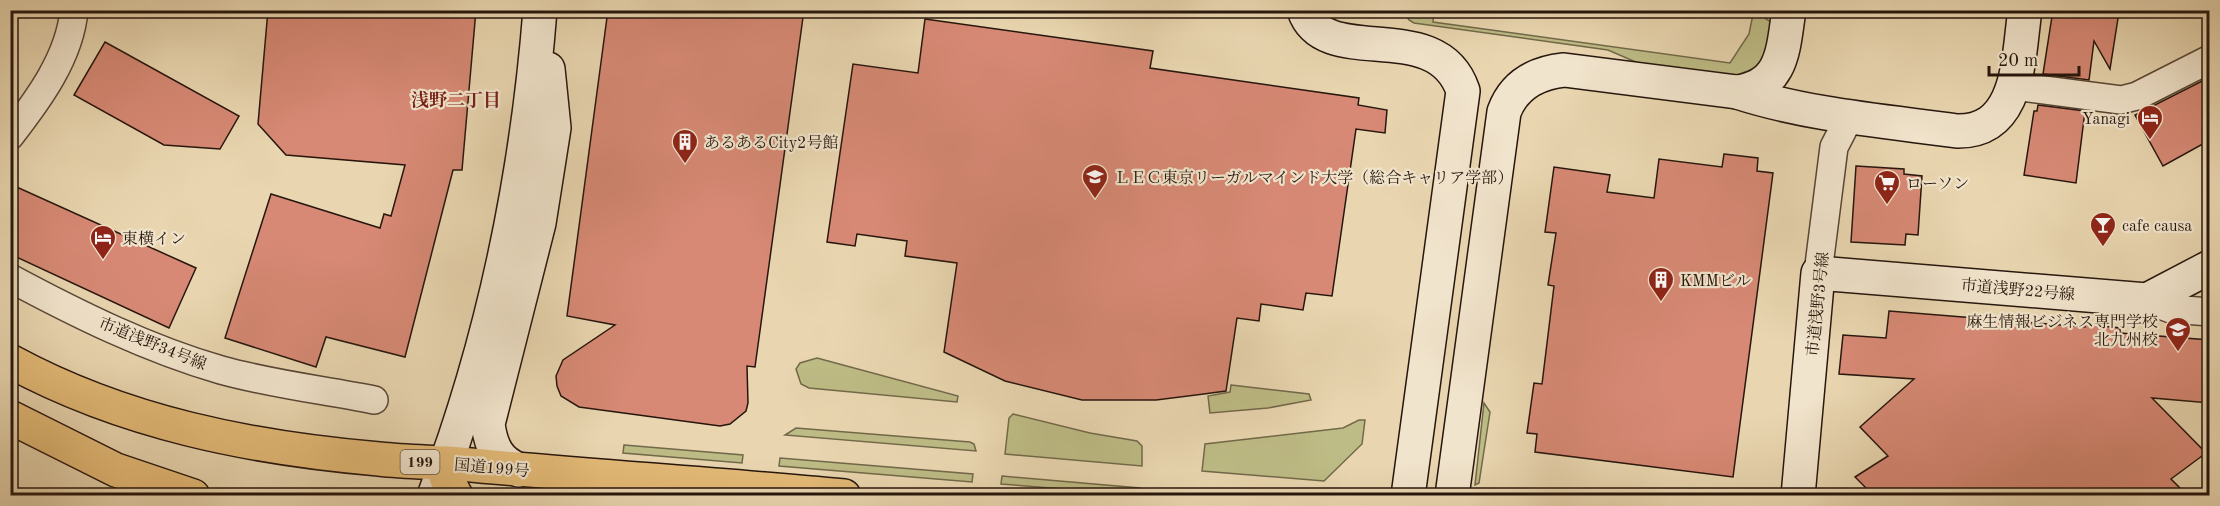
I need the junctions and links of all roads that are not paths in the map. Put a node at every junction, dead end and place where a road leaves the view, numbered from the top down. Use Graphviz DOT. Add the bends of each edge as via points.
graph roads {
  1 [pos="74,10"];
  2 [pos="541,10"];
  3 [pos="1304,10"];
  4 [pos="1788,10"];
  5 [pos="2025,10"];
  6 [pos="2210,59"];
  7 [pos="2013,86"];
  8 [pos="1737,92"];
  9 [pos="1850,116"];
  10 [pos="10,136"];
  11 [pos="2210,267"];
  12 [pos="1818,273"];
  13 [pos="10,278"];
  14 [pos="2147,300"];
  15 [pos="2210,312"];
  16 [pos="10,361"];
  17 [pos="374,400"];
  18 [pos="10,417"];
  19 [pos="446,463"];
  20 [pos="519,470"];
  21 [pos="193,495"];
  22 [pos="434,495"];
  23 [pos="456,495"];
  24 [pos="844,495"];
  25 [pos="1408,495"];
  26 [pos="1452,495"];
  27 [pos="1798,495"];
  1 -- 10 [label="street" via="72,27 41,96"];
  2 -- 19 [label="street" via="535,79 512,217 471,387"];
  2 -- 20 [label="street" via="554,128 539,223 488,424 497,454"];
  3 -- 25 [label="street" via="1308,23 1320,35 1406,48 1443,60 1454,69 1463,91"];
  4 -- 8 [label="street" via="1781,56 1773,75 1750,91"];
  5 -- 7 [label="street"];
  6 -- 7 [label="street" via="2138,96 2121,100"];
  7 -- 9 [label="street" via="2011,98 1998,116 1972,131"];
  8 -- 9 [label="street" via="1775,104"];
  8 -- 26 [label="street" via="1563,70 1526,82 1508,102"];
  9 -- 12 [label="street, 市道浅野3号線" via="1834,147"];
  11 -- 14 [label="street"];
  12 -- 14 [label="street, 市道浅野22号線"];
  12 -- 27 [label="street, 市道浅野3号線"];
  13 -- 17 [label="street, 市道浅野34号線" via="170,353 222,370"];
  14 -- 15 [label="street" via="2171,309"];
  16 -- 19 [label="highway, 国道199号 / 199" via="110,407 174,426 331,454"];
  18 -- 21 [label="highway" via="116,470"];
  19 -- 20 [label="highway, 国道199号 / 199"];
  19 -- 22 [label="street"];
  19 -- 23 [label="highway" via="446,477"];
  20 -- 24 [label="highway, 国道199号 / 199"];
}
